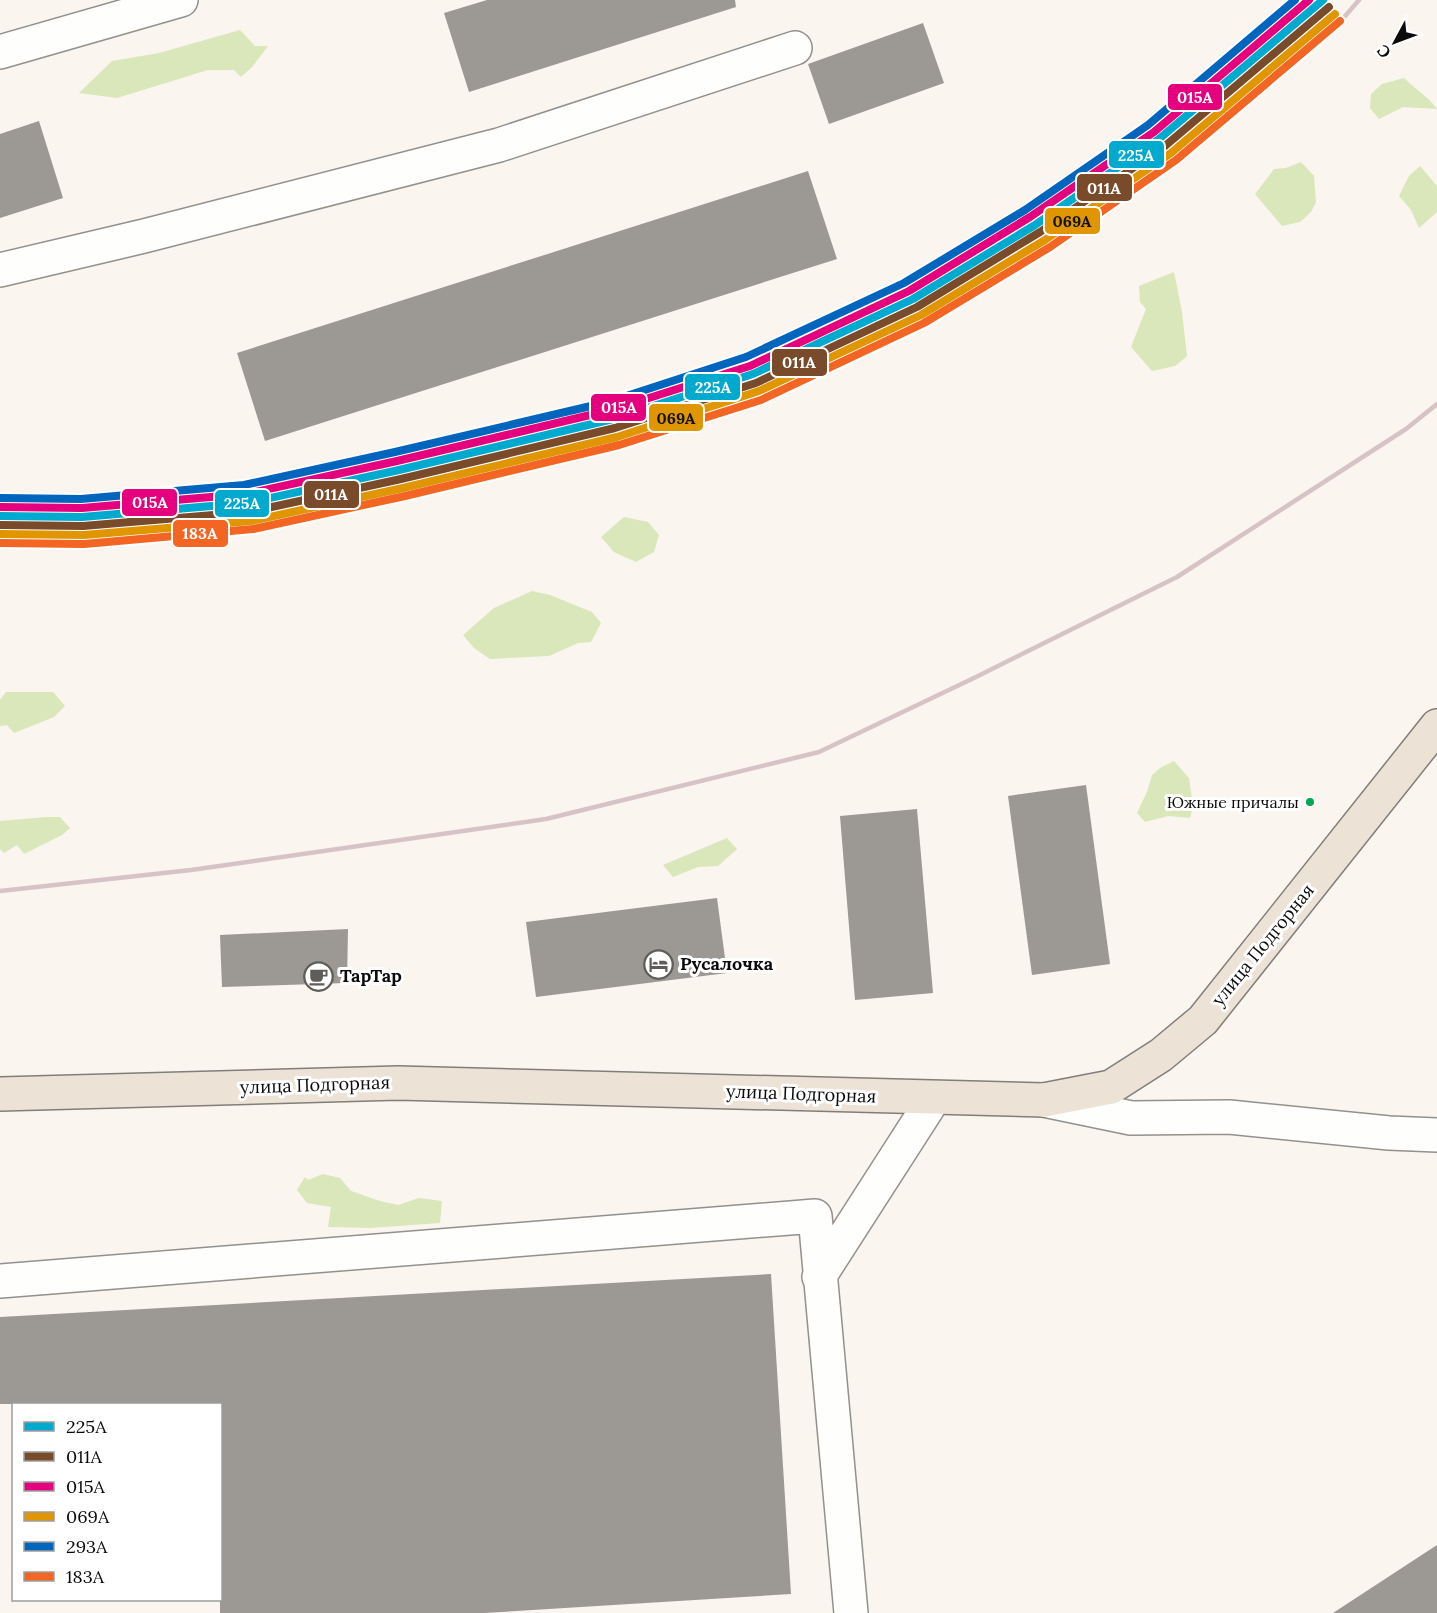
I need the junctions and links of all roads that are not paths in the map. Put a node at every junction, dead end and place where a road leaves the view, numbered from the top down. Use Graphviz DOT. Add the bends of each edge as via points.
graph roads {
  1 [pos="181,0"];
  2 [pos="795,48"];
  3 [pos="0,52"];
  4 [pos="0,270"];
  5 [pos="1437,726"];
  6 [pos="0,1094"];
  7 [pos="934,1098"];
  8 [pos="1044,1101"];
  9 [pos="1437,1135"];
  10 [pos="819,1277"];
  11 [pos="0,1281"];
  12 [pos="851,1613"];
  1 -- 3 [label="street"];
  2 -- 4 [label="street" via="499,145"];
  5 -- 8 [label="main road, улица Подгорная" via="1203,1020 1161,1055 1111,1087"];
  6 -- 7 [label="main road, улица Подгорная" via="398,1083"];
  7 -- 8 [label="main road, улица Подгорная"];
  7 -- 10 [label="street"];
  8 -- 9 [label="street" via="1131,1118 1229,1116"];
  10 -- 11 [label="street" via="815,1216"];
  10 -- 12 [label="street"];
}
